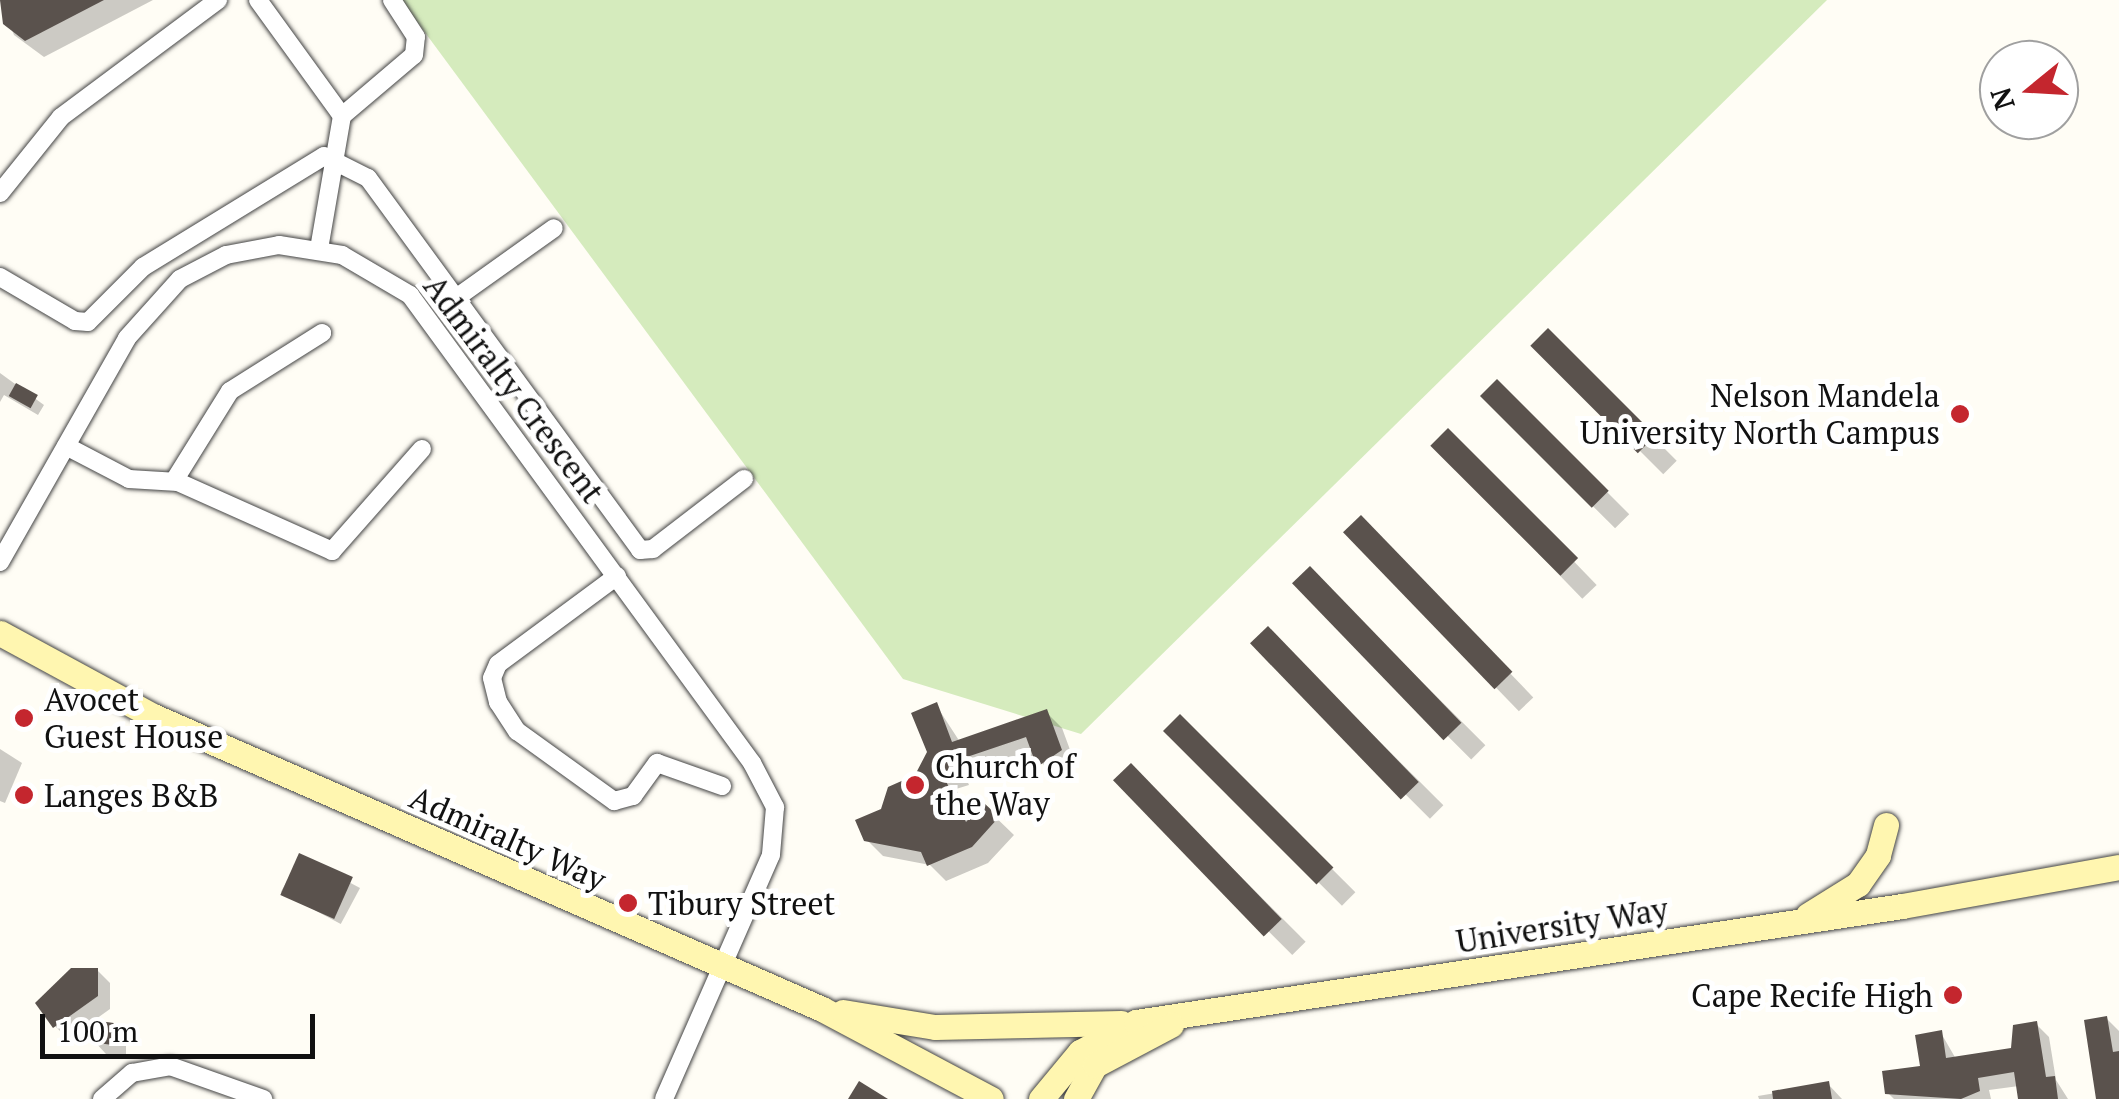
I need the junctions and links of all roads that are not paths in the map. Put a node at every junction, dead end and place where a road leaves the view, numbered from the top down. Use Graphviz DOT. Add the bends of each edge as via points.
graph roads {
  1 [pos="218,0"];
  2 [pos="258,0"];
  3 [pos="392,0"];
  4 [pos="342,116"];
  5 [pos="334,159"];
  6 [pos="0,193"];
  7 [pos="554,228"];
  8 [pos="319,249"];
  9 [pos="0,278"];
  10 [pos="456,298"];
  11 [pos="322,333"];
  12 [pos="66,446"];
  13 [pos="422,448"];
  14 [pos="744,479"];
  15 [pos="174,481"];
  16 [pos="0,562"];
  17 [pos="617,576"];
  18 [pos="0,634"];
  19 [pos="722,786"];
  20 [pos="1886,825"];
  21 [pos="2119,867"];
  22 [pos="1784,924"];
  23 [pos="721,968"];
  24 [pos="822,1009"];
  25 [pos="1194,1014"];
  26 [pos="1136,1022"];
  27 [pos="102,1099"];
  28 [pos="262,1099"];
  29 [pos="664,1099"];
  30 [pos="991,1099"];
  31 [pos="1041,1099"];
  32 [pos="1076,1099"];
  1 -- 6 [label="street" via="51,125"];
  2 -- 4 [label="street"];
  3 -- 4 [label="street" via="416,36 414,56"];
  4 -- 5 [label="street"];
  5 -- 8 [label="street"];
  5 -- 9 [label="street" via="314,156 221,222 168,250 88,322"];
  5 -- 10 [label="street" via="368,178"];
  7 -- 10 [label="street"];
  8 -- 12 [label="street, Admiralty Crescent" via="243,250 180,279 137,322"];
  8 -- 17 [label="street, Admiralty Crescent" via="371,266 410,295"];
  10 -- 14 [label="street" via="640,550 653,549"];
  11 -- 15 [label="street" via="230,391"];
  12 -- 15 [label="street" via="139,483"];
  12 -- 16 [label="street, Admiralty Crescent"];
  13 -- 15 [label="street" via="332,551"];
  17 -- 19 [label="street" via="498,664 492,687 503,714 574,777 614,802 633,796 657,764"];
  17 -- 23 [label="street, Admiralty Crescent" via="752,763 775,807 774,845"];
  18 -- 23 [label="main road, Admiralty Way" via="153,716"];
  20 -- 22 [label="main road" via="1878,855 1858,884"];
  21 -- 22 [label="main road, University Way"];
  22 -- 25 [label="main road, University Way"];
  23 -- 24 [label="main road, Admiralty Way"];
  23 -- 29 [label="street"];
  24 -- 26 [label="main road" via="935,1027"];
  24 -- 30 [label="main road, Admiralty Way"];
  25 -- 26 [label="main road, University Way"];
  25 -- 32 [label="main road" via="1095,1065"];
  26 -- 31 [label="main road, University Way" via="1080,1052"];
  27 -- 28 [label="street" via="132,1073 188,1068"];
}
